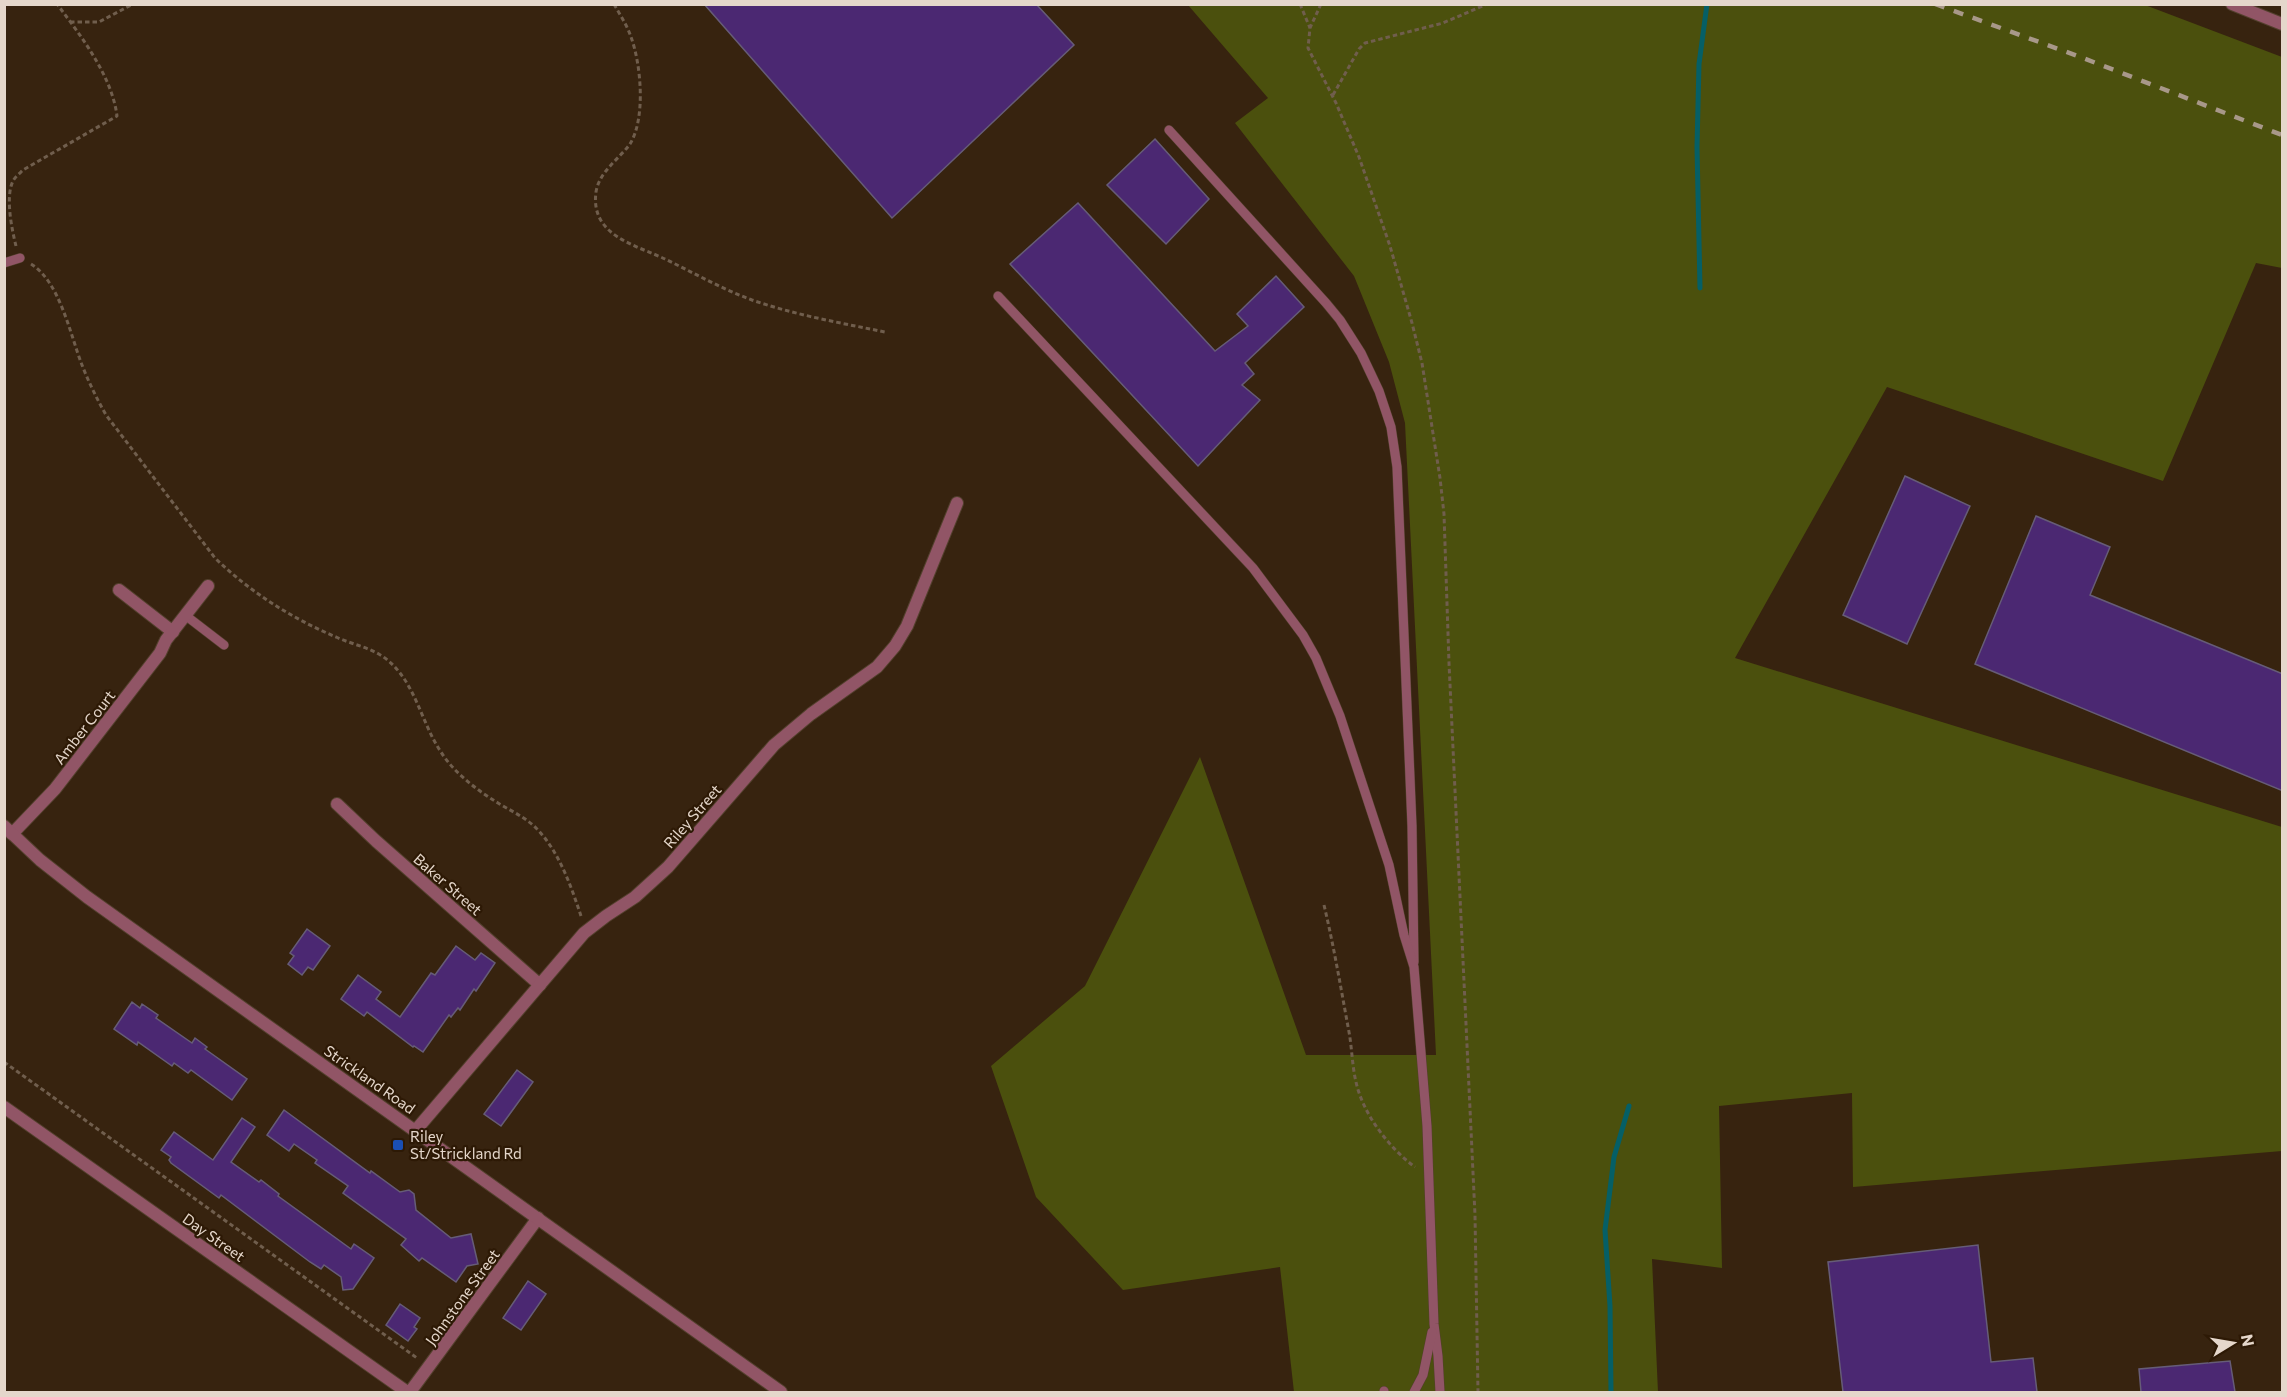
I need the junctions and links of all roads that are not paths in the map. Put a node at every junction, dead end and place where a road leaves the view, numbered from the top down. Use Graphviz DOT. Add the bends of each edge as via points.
graph roads {
  1 [pos="2232,4"];
  2 [pos="2283,24"];
  3 [pos="1169,130"];
  4 [pos="20,258"];
  5 [pos="4,263"];
  6 [pos="998,296"];
  7 [pos="957,503"];
  8 [pos="208,586"];
  9 [pos="118,590"];
  10 [pos="185,615"];
  11 [pos="172,632"];
  12 [pos="224,645"];
  13 [pos="337,804"];
  14 [pos="8,830"];
  15 [pos="1414,967"];
  16 [pos="540,985"];
  17 [pos="4,1107"];
  18 [pos="416,1130"];
  19 [pos="538,1218"];
  20 [pos="1434,1324"];
  21 [pos="408,1392"];
  22 [pos="781,1392"];
  23 [pos="1414,1392"];
  24 [pos="1440,1392"];
  1 -- 2 [label="street"];
  3 -- 15 [label="lane" via="1326,303 1361,353 1386,409 1398,467"];
  4 -- 5 [label="lane"];
  6 -- 15 [label="lane" via="1238,550 1303,635 1351,744 1389,865"];
  7 -- 16 [label="street, Riley Street" via="907,626 877,668 774,745 668,867 635,897 584,933"];
  8 -- 10 [label="street, Amber Court"];
  9 -- 11 [label="street"];
  10 -- 11 [label="street, Amber Court"];
  10 -- 12 [label="lane"];
  11 -- 14 [label="street, Amber Court" via="55,789"];
  13 -- 16 [label="street, Baker Street"];
  14 -- 18 [label="street, Strickland Road" via="79,890"];
  15 -- 20 [label="lane" via="1429,1177"];
  16 -- 18 [label="street, Riley Street"];
  17 -- 21 [label="street, Day Street"];
  18 -- 19 [label="street, Strickland Road"];
  19 -- 21 [label="street, Johnstone Street"];
  19 -- 22 [label="street, Strickland Road"];
  20 -- 23 [label="lane" via="1423,1375"];
  20 -- 24 [label="lane"];
}
